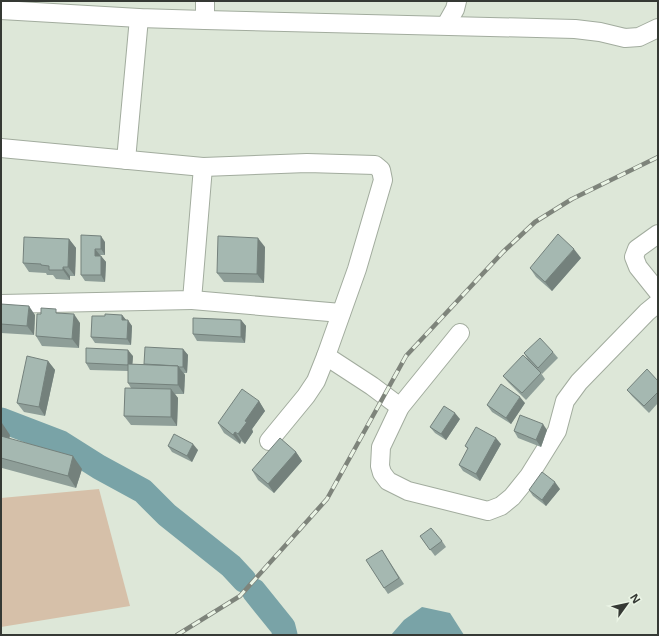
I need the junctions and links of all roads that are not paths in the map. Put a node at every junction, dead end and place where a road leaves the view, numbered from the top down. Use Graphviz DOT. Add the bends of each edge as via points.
graph roads {
  1 [pos="205,1"];
  2 [pos="457,1"];
  3 [pos="1,10"];
  4 [pos="139,18"];
  5 [pos="205,20"];
  6 [pos="446,25"];
  7 [pos="658,28"];
  8 [pos="1,148"];
  9 [pos="126,160"];
  10 [pos="203,167"];
  11 [pos="658,234"];
  12 [pos="658,292"];
  13 [pos="192,300"];
  14 [pos="658,303"];
  15 [pos="1,304"];
  16 [pos="340,313"];
  17 [pos="460,333"];
  18 [pos="326,356"];
  19 [pos="400,407"];
  20 [pos="268,440"];
  1 -- 5 [label="street"];
  2 -- 6 [label="street"];
  3 -- 4 [label="street"];
  4 -- 5 [label="street"];
  4 -- 9 [label="street"];
  5 -- 6 [label="street"];
  6 -- 7 [label="street" via="575,29 625,38 639,37"];
  8 -- 9 [label="street"];
  9 -- 10 [label="street"];
  10 -- 13 [label="street"];
  10 -- 16 [label="street" via="314,163 375,164 381,170 381,187 357,269"];
  11 -- 12 [label="street" via="637,249 634,257 638,267"];
  13 -- 15 [label="street"];
  13 -- 16 [label="street"];
  14 -- 19 [label="street" via="579,382 565,401 557,430 529,476 512,497 495,509 488,511 408,492 388,481 380,466 381,447"];
  16 -- 18 [label="street"];
  17 -- 19 [label="street"];
  18 -- 19 [label="street"];
  18 -- 20 [label="street" via="316,381 306,396"];
}
